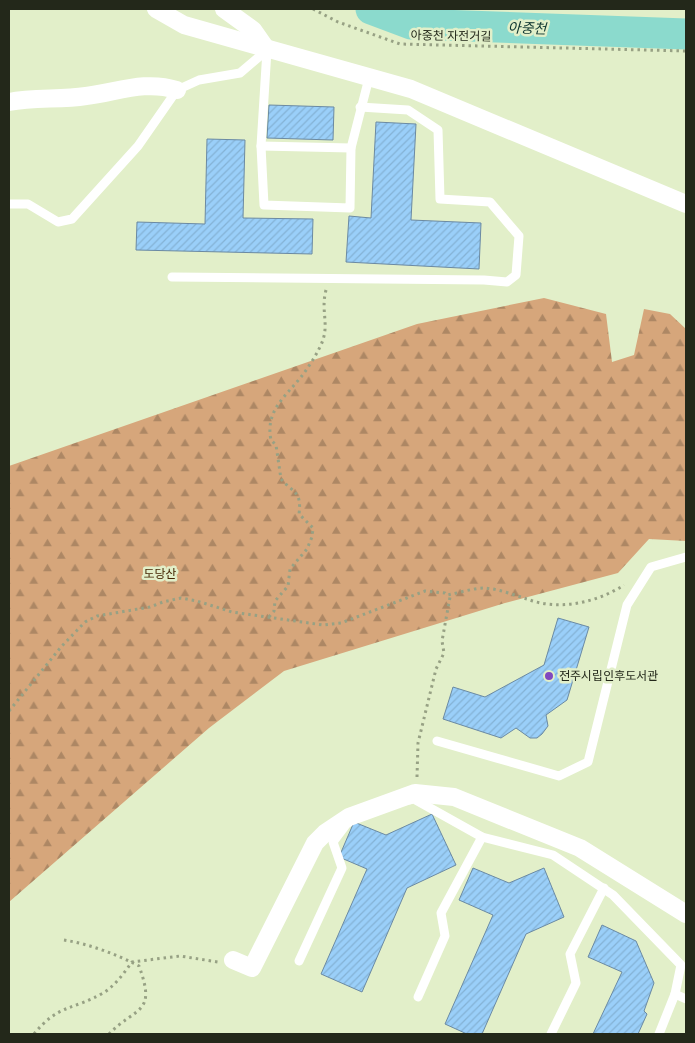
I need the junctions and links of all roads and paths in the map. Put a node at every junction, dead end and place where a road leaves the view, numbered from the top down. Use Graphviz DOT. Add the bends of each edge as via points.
graph roads {
  1 [pos="156,9"];
  2 [pos="224,9"];
  3 [pos="313,9"];
  4 [pos="267,50"];
  5 [pos="686,50"];
  6 [pos="370,78"];
  7 [pos="177,90"];
  8 [pos="9,102"];
  9 [pos="360,107"];
  10 [pos="261,146"];
  11 [pos="351,148"];
  12 [pos="9,204"];
  13 [pos="686,204"];
  14 [pos="172,277"];
  15 [pos="328,278"];
  16 [pos="686,557"];
  17 [pos="643,580"];
  18 [pos="447,595"];
  19 [pos="269,618"];
  20 [pos="9,711"];
  21 [pos="437,741"];
  22 [pos="411,795"];
  23 [pos="482,836"];
  24 [pos="604,888"];
  25 [pos="686,914"];
  26 [pos="64,940"];
  27 [pos="234,960"];
  28 [pos="299,961"];
  29 [pos="132,962"];
  30 [pos="674,994"];
  31 [pos="418,997"];
  32 [pos="686,999"];
  33 [pos="34,1034"];
  34 [pos="109,1034"];
  35 [pos="551,1034"];
  36 [pos="659,1034"];
  1 -- 4 [label="street" via="184,25"];
  2 -- 4 [label="street" via="253,30"];
  3 -- 5 [label="path, 아중천 자전거길" via="338,22 400,44"];
  4 -- 6 [label="street"];
  4 -- 7 [label="lane" via="240,73 200,80"];
  4 -- 10 [label="lane"];
  6 -- 9 [label="lane"];
  6 -- 13 [label="street" via="411,89"];
  7 -- 8 [label="street" via="160,85 141,85 86,96"];
  7 -- 12 [label="lane" via="138,146 72,219 58,222 28,204"];
  9 -- 11 [label="lane"];
  9 -- 15 [label="lane" via="408,110 438,130 440,199 490,202 519,236 516,275 507,282"];
  10 -- 11 [label="lane"];
  10 -- 11 [label="lane" via="264,205 350,208"];
  14 -- 15 [label="lane"];
  15 -- 19 [label="path" via="323,310 326,329 320,347 302,376 273,410 270,422 281,479 295,490 300,514 313,528 307,549 290,569 288,586 275,601"];
  16 -- 17 [label="lane" via="651,567"];
  17 -- 18 [label="path" via="633,579 578,604 528,600 486,588"];
  17 -- 21 [label="lane" via="627,605 588,762 559,776"];
  18 -- 19 [label="path" via="445,592 426,591 341,623 323,625"];
  18 -- 22 [label="path" via="450,597 450,609 442,641 444,653 432,685 418,743 416,778"];
  19 -- 20 [label="path" via="181,598 97,616 85,622 61,646"];
  22 -- 25 [label="street" via="454,797 580,848"];
  22 -- 27 [label="street" via="349,817 325,833 315,844 252,968"];
  23 -- 24 [label="lane" via="553,855"];
  23 -- 28 [label="lane" via="414,799 353,819 333,842 342,868"];
  23 -- 31 [label="lane" via="442,913 445,936"];
  24 -- 30 [label="lane" via="681,965"];
  24 -- 35 [label="lane" via="570,954 576,983"];
  26 -- 29 [label="path"];
  27 -- 29 [label="path" via="214,962 180,956"];
  29 -- 33 [label="path" via="103,993 55,1013"];
  29 -- 34 [label="path" via="139,966 145,982 143,1006"];
  30 -- 32 [label="lane"];
  30 -- 36 [label="lane"];
}
